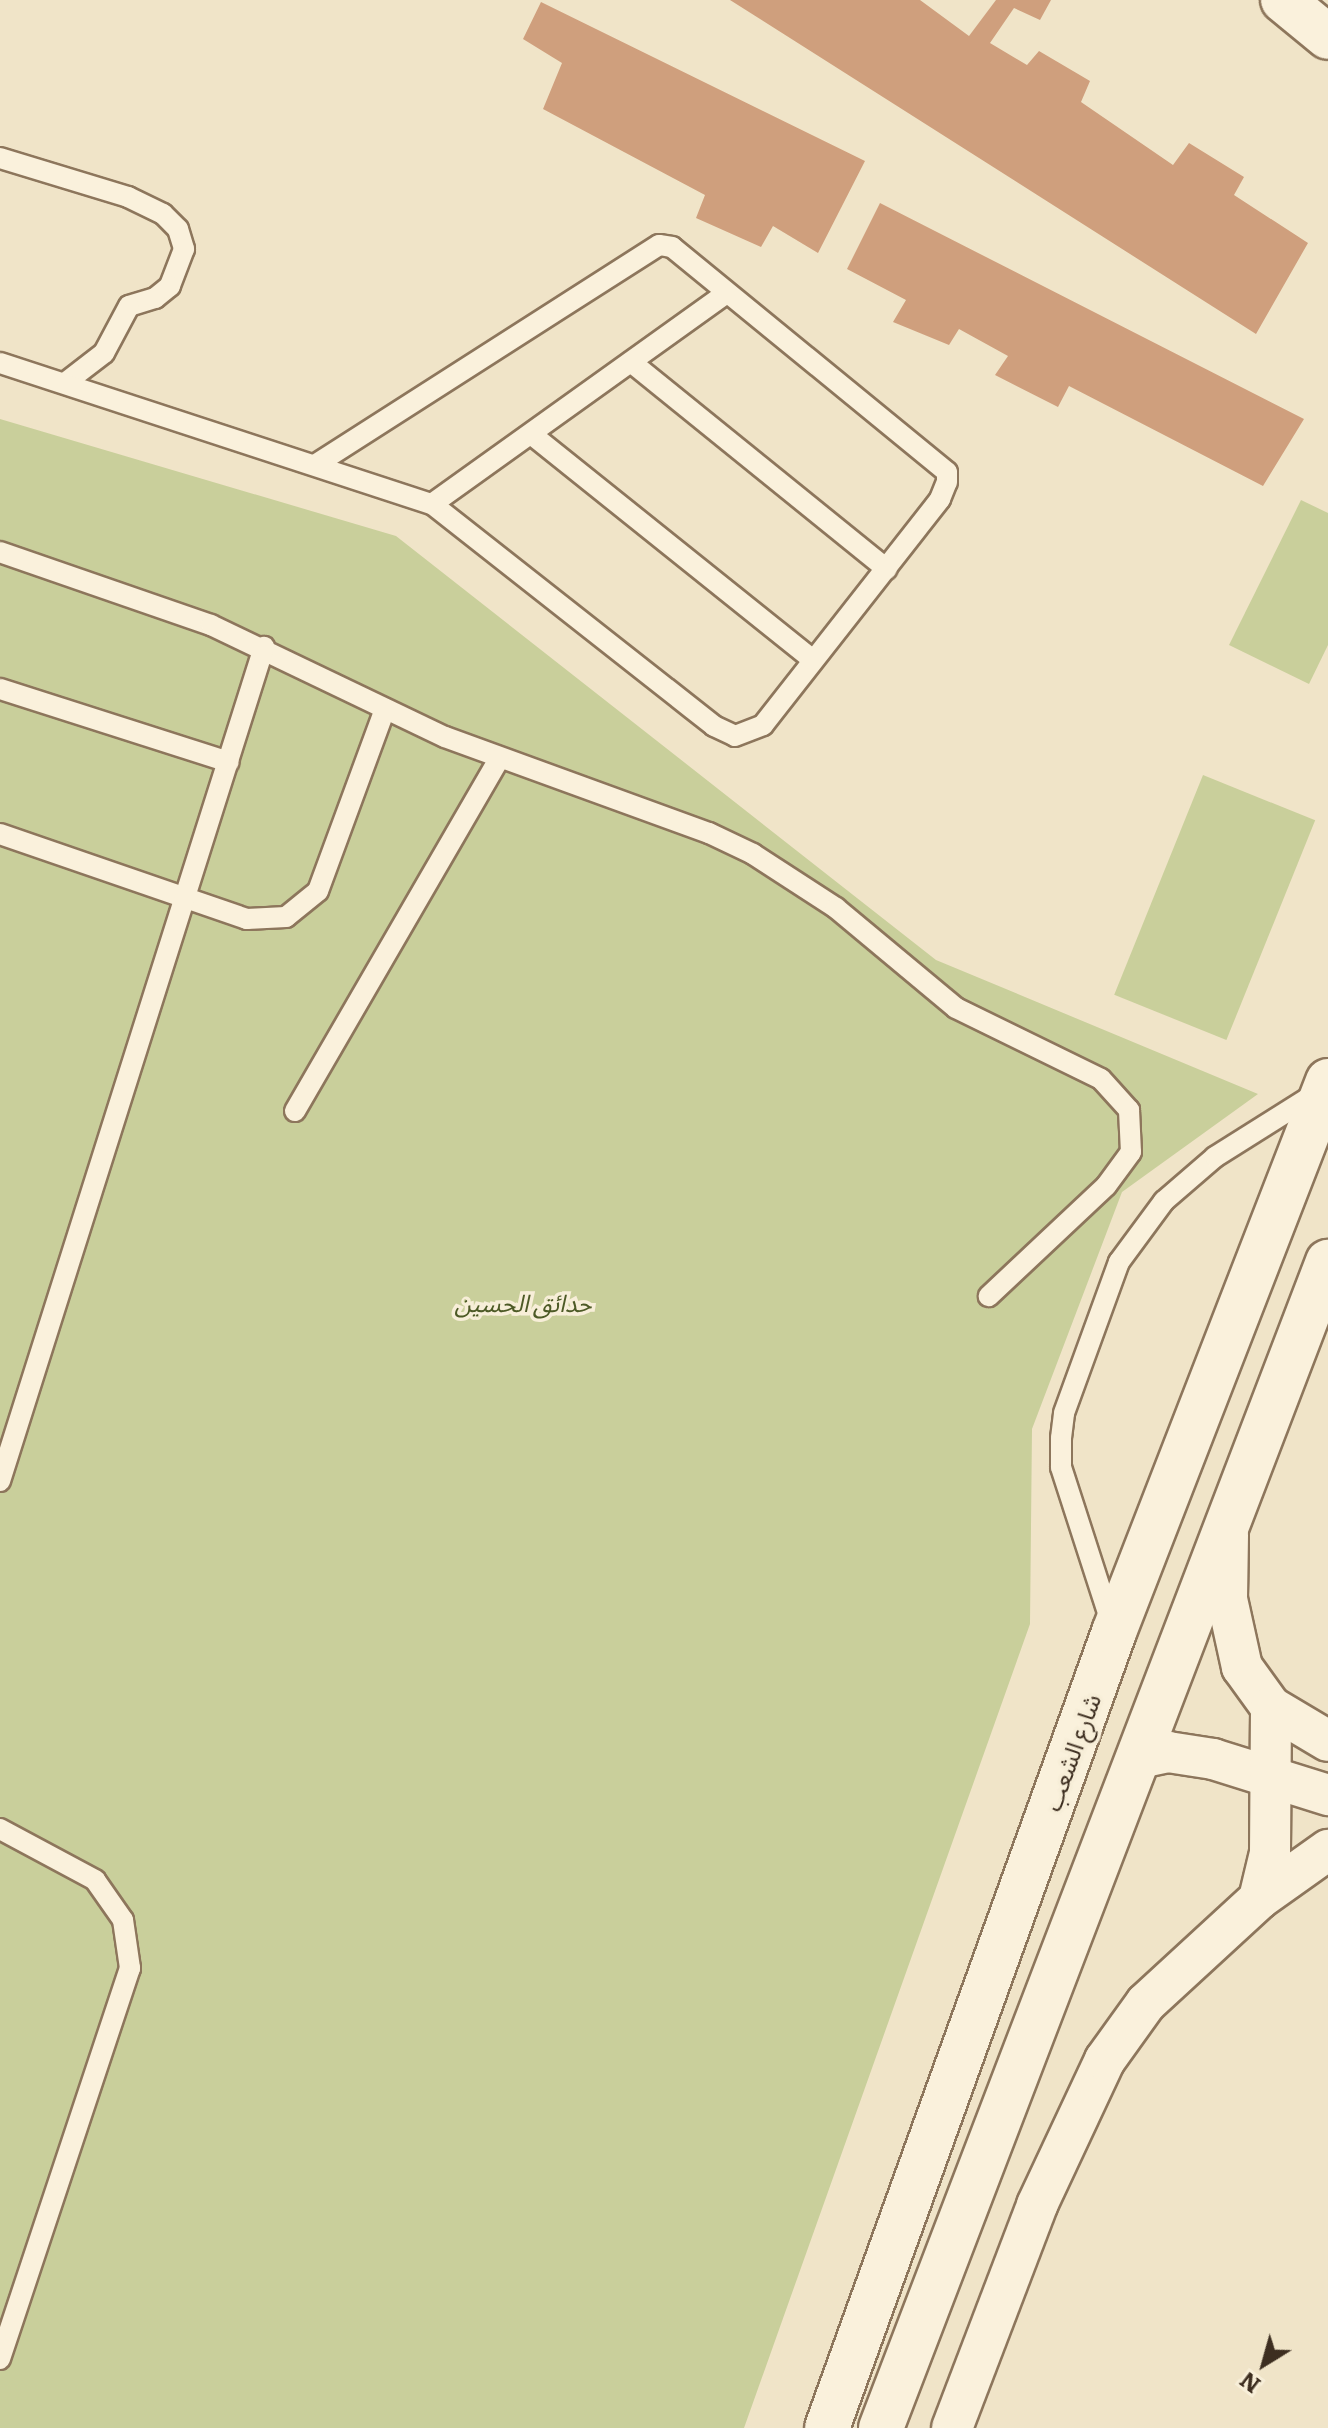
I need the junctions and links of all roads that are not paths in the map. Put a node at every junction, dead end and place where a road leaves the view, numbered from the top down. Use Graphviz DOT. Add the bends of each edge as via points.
graph roads {
  1 [pos="1283,0"];
  2 [pos="1328,37"];
  3 [pos="0,158"];
  4 [pos="725,294"];
  5 [pos="631,362"];
  6 [pos="0,363"];
  7 [pos="65,383"];
  8 [pos="531,434"];
  9 [pos="317,464"];
  10 [pos="432,504"];
  11 [pos="0,552"];
  12 [pos="887,569"];
  13 [pos="264,647"];
  14 [pos="813,660"];
  15 [pos="0,689"];
  16 [pos="385,709"];
  17 [pos="499,759"];
  18 [pos="229,762"];
  19 [pos="0,834"];
  20 [pos="187,898"];
  21 [pos="1327,1084"];
  22 [pos="295,1111"];
  23 [pos="1328,1262"];
  24 [pos="989,1296"];
  25 [pos="0,1481"];
  26 [pos="1229,1523"];
  27 [pos="1114,1632"];
  28 [pos="1271,1707"];
  29 [pos="1328,1741"];
  30 [pos="1140,1758"];
  31 [pos="1270,1776"];
  32 [pos="1328,1795"];
  33 [pos="0,1829"];
  34 [pos="1328,1850"];
  35 [pos="1259,1899"];
  36 [pos="957,2072"];
  37 [pos="1012,2094"];
  38 [pos="0,2359"];
  39 [pos="827,2428"];
  40 [pos="881,2428"];
  41 [pos="952,2428"];
  1 -- 2 [label="main road"];
  3 -- 7 [label="lane" via="128,197 163,214 178,229 184,249 170,286 155,298 129,306 104,353"];
  4 -- 5 [label="lane"];
  4 -- 9 [label="lane" via="672,247 659,245"];
  4 -- 12 [label="lane" via="947,472 940,499"];
  5 -- 8 [label="lane"];
  5 -- 12 [label="lane"];
  6 -- 7 [label="lane"];
  7 -- 9 [label="lane"];
  8 -- 10 [label="lane"];
  8 -- 14 [label="lane"];
  9 -- 10 [label="lane"];
  10 -- 14 [label="lane" via="714,726 735,736 763,725"];
  11 -- 13 [label="lane"];
  12 -- 14 [label="lane"];
  13 -- 16 [label="lane"];
  13 -- 18 [label="lane"];
  15 -- 18 [label="lane"];
  16 -- 17 [label="lane"];
  16 -- 20 [label="lane" via="321,882 304,907 267,921"];
  17 -- 22 [label="lane"];
  17 -- 24 [label="lane" via="663,815 753,854 836,908 956,1008 1082,1068 1118,1092 1133,1131 1121,1170"];
  18 -- 20 [label="lane"];
  19 -- 20 [label="lane"];
  20 -- 25 [label="lane"];
  21 -- 27 [label="main road, شارع الشعب"];
  21 -- 27 [label="lane" via="1215,1157 1164,1201 1119,1262 1064,1413 1061,1438 1061,1467"];
  23 -- 26 [label="main road"];
  26 -- 28 [label="street" via="1231,1630 1242,1667"];
  26 -- 30 [label="main road"];
  27 -- 36 [label="main road, شارع الشعب"];
  28 -- 29 [label="street"];
  28 -- 31 [label="street"];
  30 -- 31 [label="street" via="1168,1752"];
  30 -- 37 [label="main road"];
  31 -- 32 [label="street"];
  31 -- 35 [label="street" via="1270,1853"];
  33 -- 38 [label="lane" via="75,1866 103,1889 123,1920 130,1968"];
  34 -- 35 [label="street"];
  35 -- 41 [label="street" via="1146,2003 1105,2060 1037,2205"];
  36 -- 37 [label="main road"];
  36 -- 39 [label="main road, شارع الشعب"];
  37 -- 40 [label="main road"];
}
